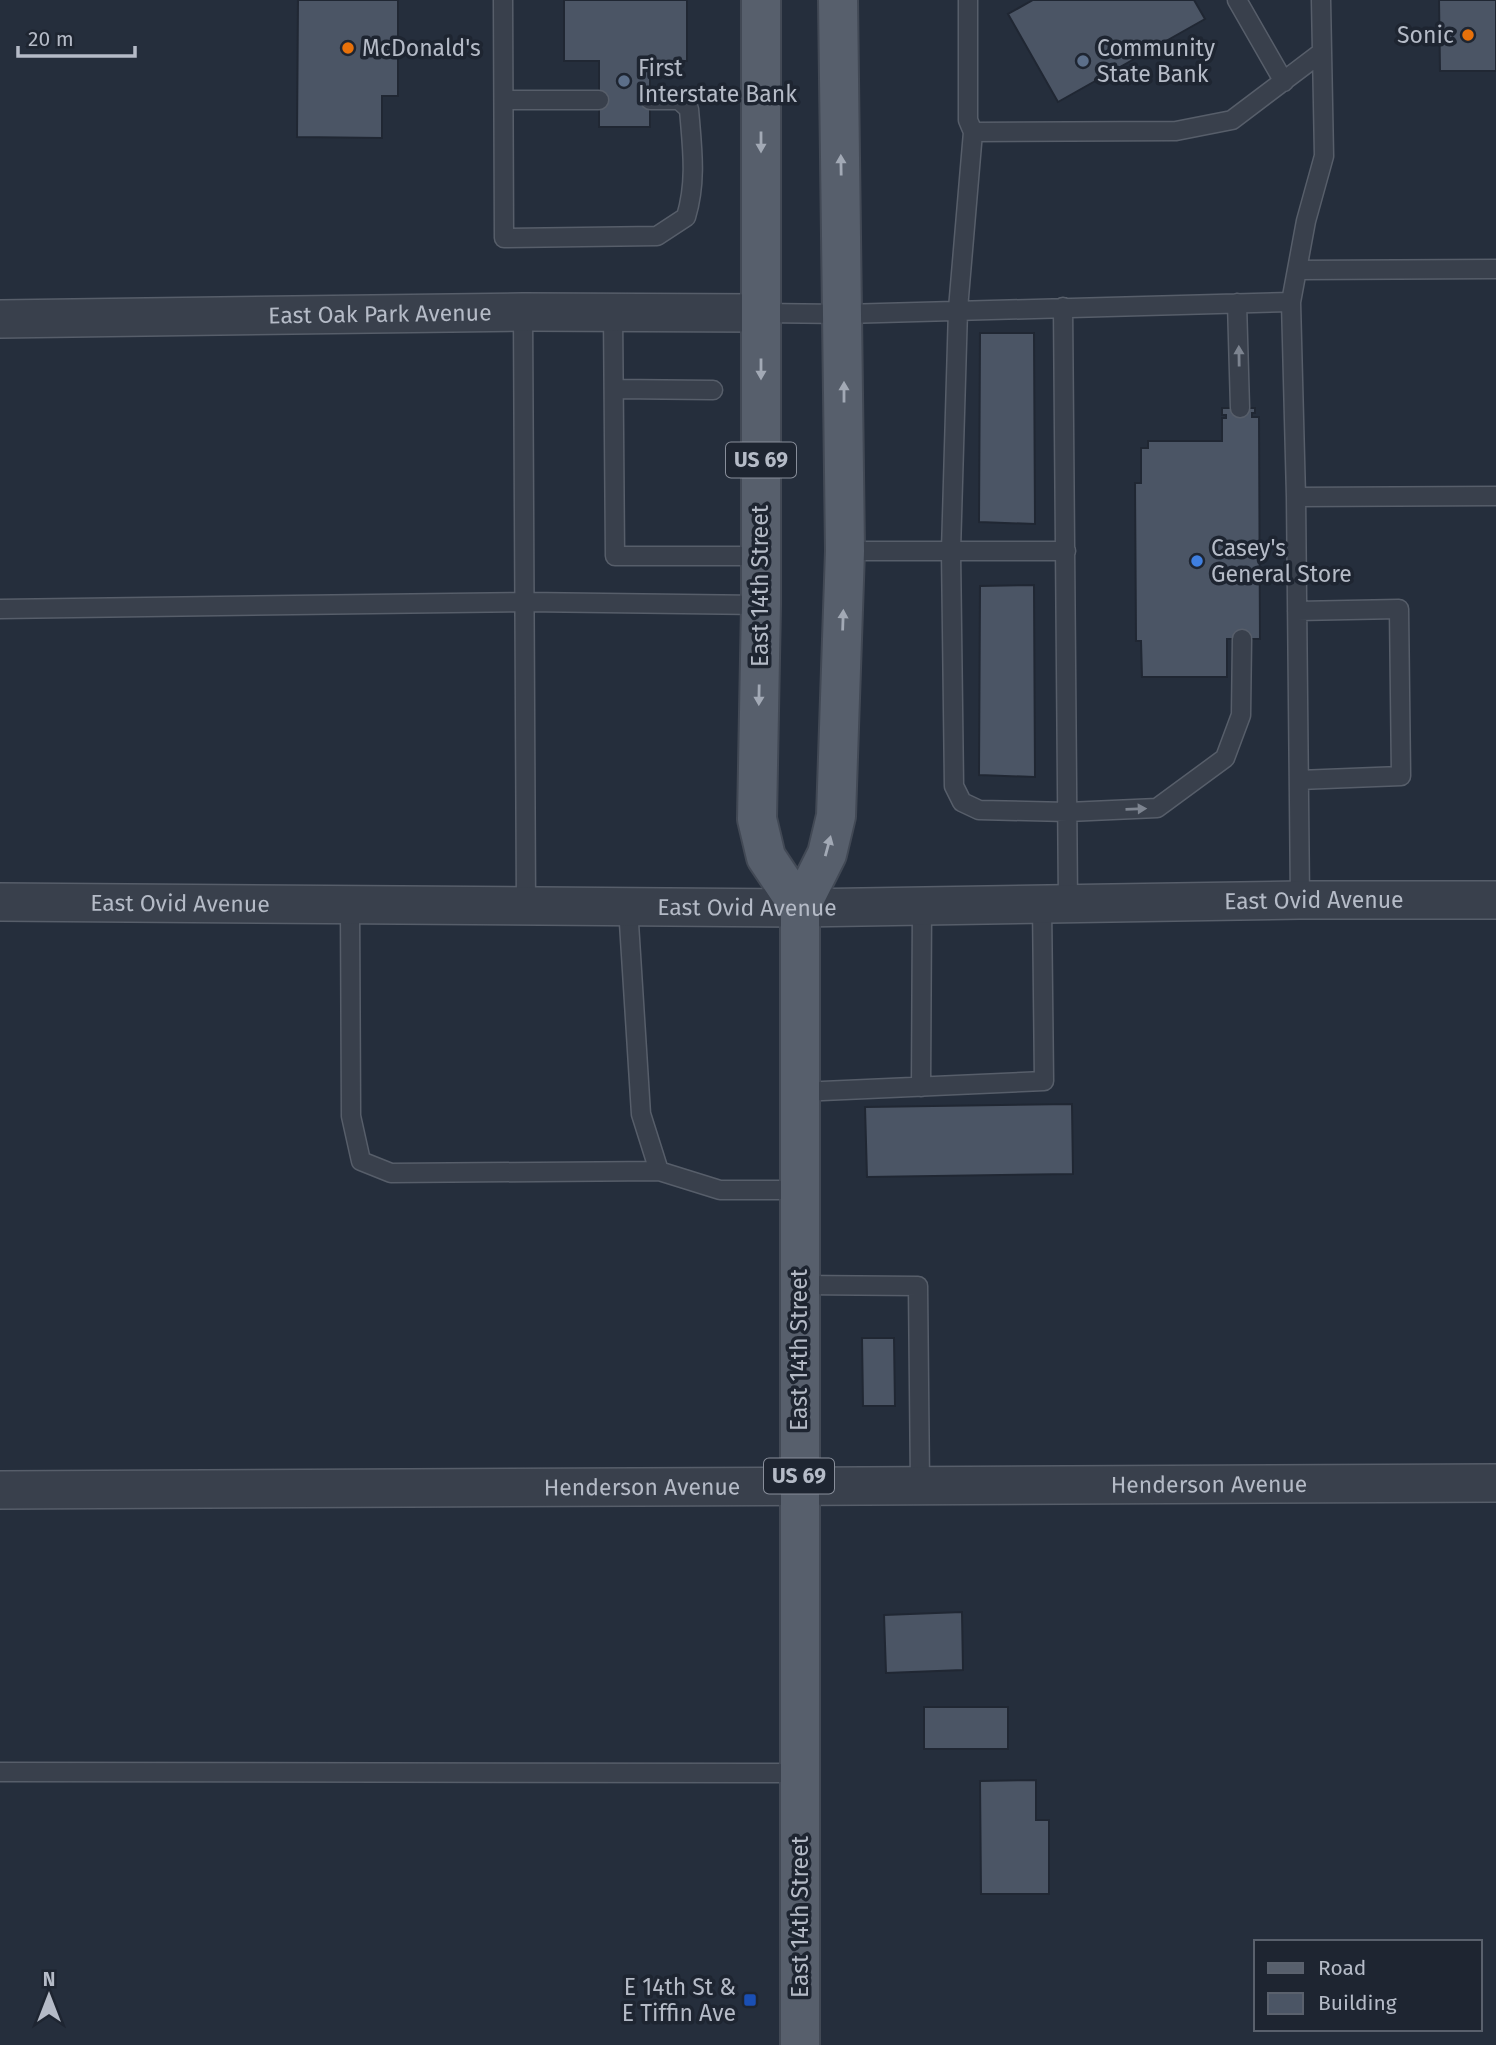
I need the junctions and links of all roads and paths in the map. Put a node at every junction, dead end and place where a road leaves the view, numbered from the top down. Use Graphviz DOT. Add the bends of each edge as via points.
graph roads {
  1 [pos="503,0"];
  2 [pos="761,0"];
  3 [pos="838,0"];
  4 [pos="968,0"];
  5 [pos="1237,0"];
  6 [pos="1321,0"];
  7 [pos="1322,52"];
  8 [pos="1284,82"];
  9 [pos="504,100"];
  10 [pos="599,100"];
  11 [pos="650,100"];
  12 [pos="973,132"];
  13 [pos="1496,269"];
  14 [pos="1297,270"];
  15 [pos="1291,302"];
  16 [pos="1237,303"];
  17 [pos="1063,307"];
  18 [pos="958,309"];
  19 [pos="523,312"];
  20 [pos="613,313"];
  21 [pos="761,313"];
  22 [pos="844,314"];
  23 [pos="0,319"];
  24 [pos="615,389"];
  25 [pos="713,390"];
  26 [pos="1240,408"];
  27 [pos="1496,496"];
  28 [pos="1296,497"];
  29 [pos="845,551"];
  30 [pos="951,551"];
  31 [pos="1066,551"];
  32 [pos="761,556"];
  33 [pos="526,603"];
  34 [pos="761,605"];
  35 [pos="0,609"];
  36 [pos="1297,611"];
  37 [pos="1242,639"];
  38 [pos="1299,780"];
  39 [pos="1068,811"];
  40 [pos="1300,900"];
  41 [pos="1496,900"];
  42 [pos="0,902"];
  43 [pos="1055,904"];
  44 [pos="350,905"];
  45 [pos="526,906"];
  46 [pos="628,907"];
  47 [pos="922,907"];
  48 [pos="800,908"];
  49 [pos="921,1087"];
  50 [pos="800,1092"];
  51 [pos="659,1171"];
  52 [pos="800,1190"];
  53 [pos="800,1284"];
  54 [pos="1496,1483"];
  55 [pos="920,1485"];
  56 [pos="800,1486"];
  57 [pos="0,1490"];
  58 [pos="0,1772"];
  59 [pos="801,1773"];
  60 [pos="800,2045"];
  1 -- 9 [label="lane"];
  2 -- 21 [label="main road, East 14th Street / US 69, one-way"];
  22 -- 3 [label="main road, East 14th Street / US 69, one-way"];
  4 -- 12 [label="lane" via="968,120"];
  5 -- 8 [label="lane"];
  6 -- 7 [label="lane"];
  7 -- 8 [label="lane"];
  7 -- 14 [label="lane" via="1324,156"];
  8 -- 12 [label="lane" via="1232,120 1176,131"];
  9 -- 10 [label="lane"];
  9 -- 11 [label="lane" via="504,238 657,236 686,217 694,169 689,109 679,100"];
  12 -- 18 [label="lane"];
  13 -- 14 [label="lane"];
  14 -- 15 [label="lane"];
  15 -- 16 [label="lane"];
  15 -- 28 [label="lane"];
  16 -- 17 [label="lane"];
  26 -- 16 [label="lane, one-way"];
  17 -- 18 [label="lane"];
  17 -- 31 [label="lane"];
  18 -- 22 [label="lane"];
  18 -- 30 [label="lane"];
  19 -- 20 [label="street, East Oak Park Avenue"];
  19 -- 23 [label="street, East Oak Park Avenue"];
  19 -- 33 [label="lane"];
  20 -- 21 [label="street, East Oak Park Avenue"];
  20 -- 24 [label="lane"];
  21 -- 22 [label="lane"];
  21 -- 32 [label="main road, East 14th Street / US 69, one-way"];
  29 -- 22 [label="main road, East 14th Street / US 69, one-way"];
  24 -- 25 [label="lane"];
  24 -- 32 [label="lane" via="615,556"];
  27 -- 28 [label="lane"];
  28 -- 36 [label="lane"];
  29 -- 30 [label="lane"];
  48 -- 29 [label="main road, East 14th Street / US 69, one-way" via="827,854 836,816"];
  30 -- 31 [label="lane"];
  30 -- 39 [label="lane" via="954,786 962,802 979,810"];
  31 -- 39 [label="lane"];
  32 -- 34 [label="main road, East 14th Street / US 69"];
  33 -- 34 [label="lane"];
  33 -- 35 [label="lane"];
  33 -- 45 [label="lane"];
  34 -- 48 [label="main road, East 14th Street / US 69, one-way" via="757,819 766,858"];
  36 -- 38 [label="lane"];
  36 -- 38 [label="lane" via="1399,609 1401,776"];
  39 -- 37 [label="lane, one-way" via="1157,808 1225,758 1241,715"];
  38 -- 40 [label="lane"];
  39 -- 43 [label="lane"];
  40 -- 41 [label="street, East Ovid Avenue"];
  40 -- 43 [label="street, East Ovid Avenue"];
  42 -- 44 [label="street, East Ovid Avenue"];
  43 -- 47 [label="street, East Ovid Avenue"];
  43 -- 49 [label="lane" via="1044,1081"];
  44 -- 45 [label="street, East Ovid Avenue"];
  44 -- 51 [label="lane" via="351,1116 360,1161 391,1173"];
  45 -- 46 [label="street, East Ovid Avenue"];
  46 -- 48 [label="street, East Ovid Avenue"];
  46 -- 51 [label="lane" via="641,1114"];
  47 -- 48 [label="street, East Ovid Avenue"];
  47 -- 49 [label="lane"];
  48 -- 50 [label="main road, East 14th Street / US 69"];
  49 -- 50 [label="lane"];
  50 -- 52 [label="main road, East 14th Street / US 69"];
  51 -- 52 [label="lane" via="720,1190"];
  52 -- 53 [label="main road, East 14th Street / US 69"];
  53 -- 55 [label="lane" via="918,1286"];
  53 -- 56 [label="main road, East 14th Street / US 69"];
  54 -- 55 [label="street, Henderson Avenue"];
  55 -- 56 [label="street, Henderson Avenue"];
  56 -- 57 [label="street, Henderson Avenue"];
  56 -- 59 [label="main road, East 14th Street / US 69"];
  58 -- 59 [label="lane"];
  59 -- 60 [label="main road, East 14th Street / US 69"];
}
